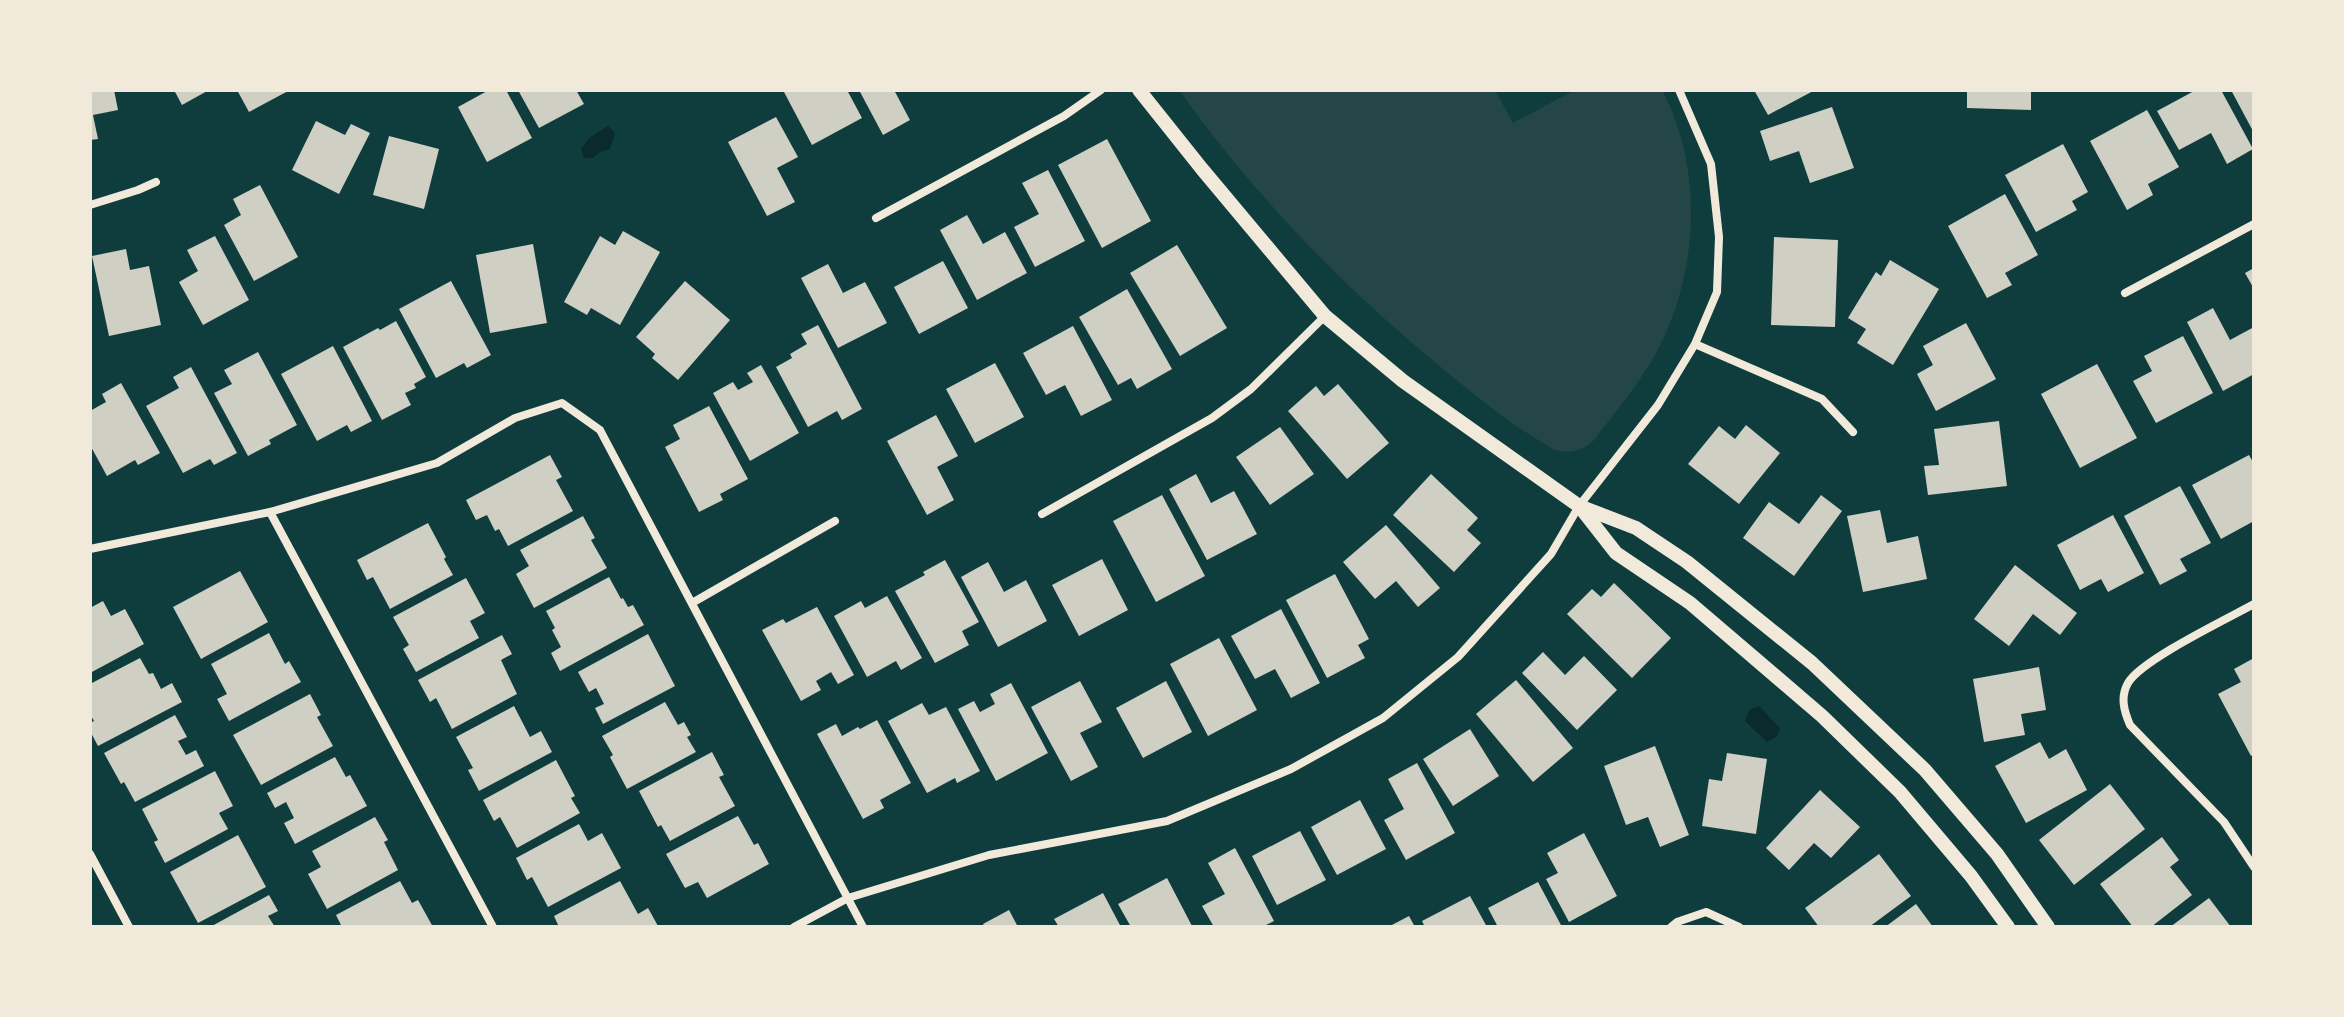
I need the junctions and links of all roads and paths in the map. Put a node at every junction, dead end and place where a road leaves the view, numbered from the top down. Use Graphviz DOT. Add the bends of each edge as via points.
graph roads {
  1 [pos="1101,90"];
  2 [pos="1139,90"];
  3 [pos="1679,90"];
  4 [pos="156,182"];
  5 [pos="90,205"];
  6 [pos="876,218"];
  7 [pos="2254,224"];
  8 [pos="2125,293"];
  9 [pos="1325,316"];
  10 [pos="1695,344"];
  11 [pos="1853,432"];
  12 [pos="1579,506"];
  13 [pos="270,512"];
  14 [pos="1042,514"];
  15 [pos="835,521"];
  16 [pos="90,549"];
  17 [pos="692,603"];
  18 [pos="2254,604"];
  19 [pos="90,854"];
  20 [pos="2254,867"];
  21 [pos="848,898"];
  22 [pos="129,927"];
  23 [pos="493,927"];
  24 [pos="794,927"];
  25 [pos="863,927"];
  26 [pos="1671,927"];
  27 [pos="1739,927"];
  28 [pos="2008,927"];
  29 [pos="2048,927"];
  1 -- 6 [label="street" via="1064,116"];
  2 -- 9 [label="street"];
  3 -- 10 [label="street" via="1711,164 1719,237 1717,292"];
  4 -- 5 [label="street"];
  7 -- 8 [label="street"];
  9 -- 12 [label="street" via="1403,381"];
  9 -- 14 [label="street" via="1251,389 1212,418"];
  10 -- 11 [label="street" via="1822,399"];
  10 -- 12 [label="street" via="1658,405"];
  12 -- 21 [label="street" via="1551,554 1458,657 1383,718 1291,769 1167,821 989,855"];
  12 -- 28 [label="street" via="1616,553 1690,603 1889,781"];
  12 -- 29 [label="street" via="1636,528 1812,663 1925,770 1997,854"];
  13 -- 16 [label="street"];
  13 -- 17 [label="street" via="437,463 515,418 562,403 600,430"];
  13 -- 23 [label="street"];
  15 -- 17 [label="street"];
  17 -- 21 [label="street"];
  18 -- 20 [label="street" via="2145,664 2128,683 2123,709 2130,725 2224,822"];
  19 -- 22 [label="street"];
  21 -- 24 [label="street"];
  21 -- 25 [label="street"];
  26 -- 27 [label="street" via="1706,912"];
}
